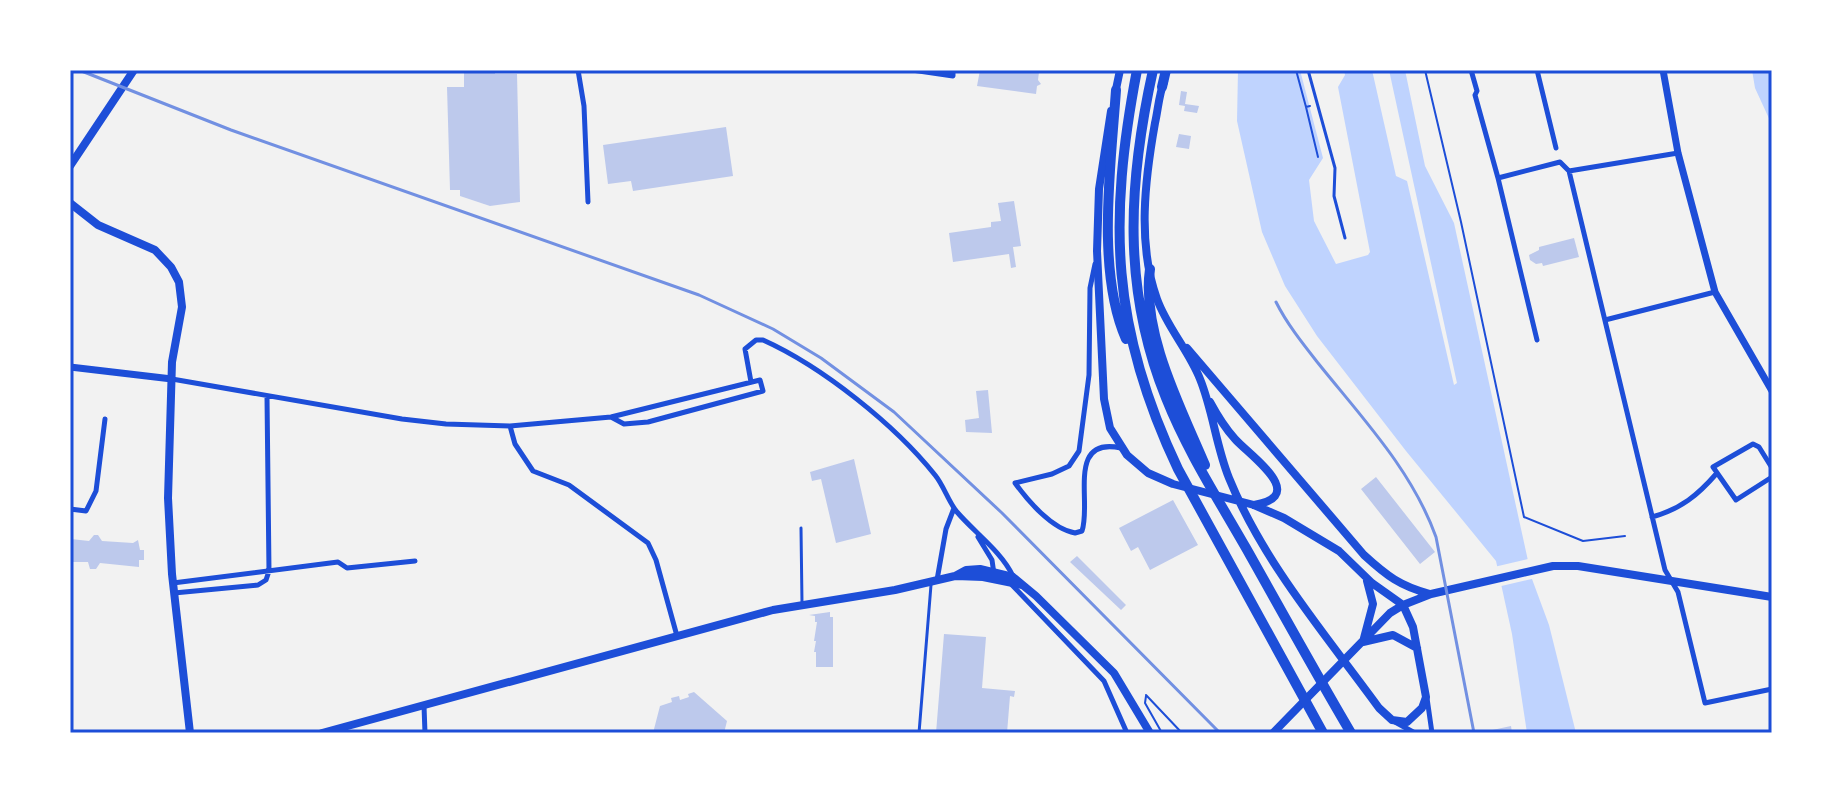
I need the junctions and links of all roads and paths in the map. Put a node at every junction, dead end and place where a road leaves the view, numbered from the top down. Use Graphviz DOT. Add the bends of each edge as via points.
graph roads {
  1 [pos="134,70"];
  2 [pos="578,70"];
  3 [pos="912,70"];
  4 [pos="1120,70"];
  5 [pos="1137,70"];
  6 [pos="1153,70"];
  7 [pos="1168,70"];
  8 [pos="1296,70"];
  9 [pos="1308,70"];
  10 [pos="1425,70"];
  11 [pos="1471,70"];
  12 [pos="1537,70"];
  13 [pos="1663,70"];
  14 [pos="953,73"];
  15 [pos="1162,87"];
  16 [pos="1116,90"];
  17 [pos="1556,148"];
  18 [pos="1322,151"];
  19 [pos="1317,152"];
  20 [pos="1678,153"];
  21 [pos="1318,157"];
  22 [pos="70,166"];
  23 [pos="1569,171"];
  24 [pos="1498,178"];
  25 [pos="588,202"];
  26 [pos="70,203"];
  27 [pos="1345,238"];
  28 [pos="1097,251"];
  29 [pos="1150,269"];
  30 [pos="1715,292"];
  31 [pos="1605,320"];
  32 [pos="1537,340"];
  33 [pos="1180,342"];
  34 [pos="1137,363"];
  35 [pos="70,367"];
  36 [pos="172,379"];
  37 [pos="751,382"];
  38 [pos="1772,391"];
  39 [pos="267,397"];
  40 [pos="1208,399"];
  41 [pos="611,417"];
  42 [pos="105,419"];
  43 [pos="510,426"];
  44 [pos="1122,448"];
  45 [pos="1772,468"];
  46 [pos="1717,473"];
  47 [pos="1772,477"];
  48 [pos="1208,482"];
  49 [pos="1254,505"];
  50 [pos="954,508"];
  51 [pos="70,509"];
  52 [pos="1652,517"];
  53 [pos="801,528"];
  54 [pos="976,532"];
  55 [pos="1625,536"];
  56 [pos="415,561"];
  57 [pos="269,571"];
  58 [pos="995,575"];
  59 [pos="1366,578"];
  60 [pos="934,581"];
  61 [pos="1012,581"];
  62 [pos="1672,582"];
  63 [pos="174,588"];
  64 [pos="1433,594"];
  65 [pos="1772,597"];
  66 [pos="802,603"];
  67 [pos="1403,605"];
  68 [pos="677,636"];
  69 [pos="1363,643"];
  70 [pos="1418,648"];
  71 [pos="1772,689"];
  72 [pos="1426,697"];
  73 [pos="424,705"];
  74 [pos="1392,720"];
  75 [pos="190,733"];
  76 [pos="322,733"];
  77 [pos="425,733"];
  78 [pos="919,733"];
  79 [pos="1127,733"];
  80 [pos="1150,733"];
  81 [pos="1162,733"];
  82 [pos="1182,733"];
  83 [pos="1273,733"];
  84 [pos="1323,733"];
  85 [pos="1351,733"];
  86 [pos="1415,733"];
  87 [pos="1432,733"];
  1 -- 22 [label="main road"];
  2 -- 25 [label="street"];
  3 -- 14 [label="street"];
  4 -- 16 [label="main road"];
  5 -- 34 [label="highway" via="1118,208 1123,299"];
  6 -- 48 [label="highway" via="1134,178 1135,271 1156,373"];
  7 -- 15 [label="highway"];
  8 -- 19 [label="path"];
  9 -- 27 [label="lane" via="1335,168 1334,196"];
  10 -- 55 [label="path" via="1524,517 1583,541"];
  11 -- 24 [label="street"];
  12 -- 17 [label="street"];
  13 -- 20 [label="street"];
  15 -- 29 [label="main road" via="1149,159"];
  16 -- 28 [label="main road" via="1099,189"];
  16 -- 34 [label="highway" via="1109,183 1111,269 1121,326"];
  18 -- 19 [label="path"];
  19 -- 21 [label="path"];
  20 -- 23 [label="street"];
  20 -- 30 [label="street"];
  23 -- 24 [label="street" via="1560,162"];
  23 -- 31 [label="street"];
  24 -- 32 [label="street"];
  26 -- 36 [label="main road" via="98,225 155,250 171,267 182,307"];
  28 -- 44 [label="main road" via="1104,407"];
  28 -- 44 [label="street" via="1079,451 1069,466 1015,483 1058,527 1082,531 1088,460 1103,446"];
  29 -- 33 [label="main road" via="1161,309"];
  29 -- 48 [label="highway" via="1147,289 1162,356"];
  30 -- 31 [label="street"];
  30 -- 38 [label="street"];
  31 -- 52 [label="street"];
  33 -- 40 [label="main road"];
  33 -- 64 [label="main road" via="1364,555 1396,582"];
  34 -- 84 [label="highway" via="1178,469"];
  35 -- 36 [label="street"];
  36 -- 39 [label="street"];
  36 -- 63 [label="main road" via="168,498"];
  37 -- 41 [label="street"];
  37 -- 41 [label="street" via="760,380 763,391 648,422 624,424"];
  37 -- 50 [label="street" via="745,349 763,340 855,398 904,440 937,477"];
  39 -- 43 [label="street" via="417,421"];
  39 -- 57 [label="street"];
  40 -- 49 [label="main road" via="1233,437 1276,480 1273,496"];
  40 -- 74 [label="main road" via="1230,481 1260,539"];
  41 -- 43 [label="street"];
  42 -- 51 [label="street" via="96,491 86,511"];
  43 -- 68 [label="street" via="533,471 569,485 648,543"];
  44 -- 49 [label="main road" via="1148,473 1173,484"];
  45 -- 46 [label="street" via="1753,444 1713,467"];
  46 -- 47 [label="street" via="1736,500"];
  46 -- 52 [label="street" via="1684,506"];
  48 -- 85 [label="highway"];
  49 -- 59 [label="main road" via="1329,544"];
  50 -- 54 [label="street"];
  50 -- 60 [label="street"];
  52 -- 62 [label="street"];
  53 -- 66 [label="lane"];
  54 -- 58 [label="street"];
  54 -- 61 [label="street" via="1009,569"];
  56 -- 57 [label="street" via="347,568 338,562"];
  57 -- 63 [label="street"];
  57 -- 63 [label="street" via="258,585"];
  58 -- 60 [label="main road" via="966,570"];
  58 -- 61 [label="main road"];
  59 -- 67 [label="main road"];
  59 -- 69 [label="main road" via="1373,604"];
  60 -- 66 [label="main road"];
  60 -- 78 [label="lane"];
  61 -- 79 [label="street" via="1104,681"];
  61 -- 80 [label="main road" via="1036,596 1114,673"];
  62 -- 64 [label="main road" via="1553,566"];
  62 -- 65 [label="main road"];
  62 -- 71 [label="street" via="1705,703"];
  63 -- 75 [label="main road"];
  64 -- 67 [label="main road"];
  66 -- 68 [label="main road"];
  67 -- 69 [label="main road"];
  67 -- 70 [label="main road"];
  68 -- 73 [label="main road"];
  69 -- 70 [label="main road" via="1393,635"];
  69 -- 83 [label="main road"];
  70 -- 72 [label="main road"];
  72 -- 74 [label="main road" via="1415,718"];
  72 -- 87 [label="street"];
  73 -- 76 [label="main road"];
  73 -- 77 [label="street"];
  74 -- 86 [label="street"];
  81 -- 82 [label="path" via="1145,703 1146,695"];
}
